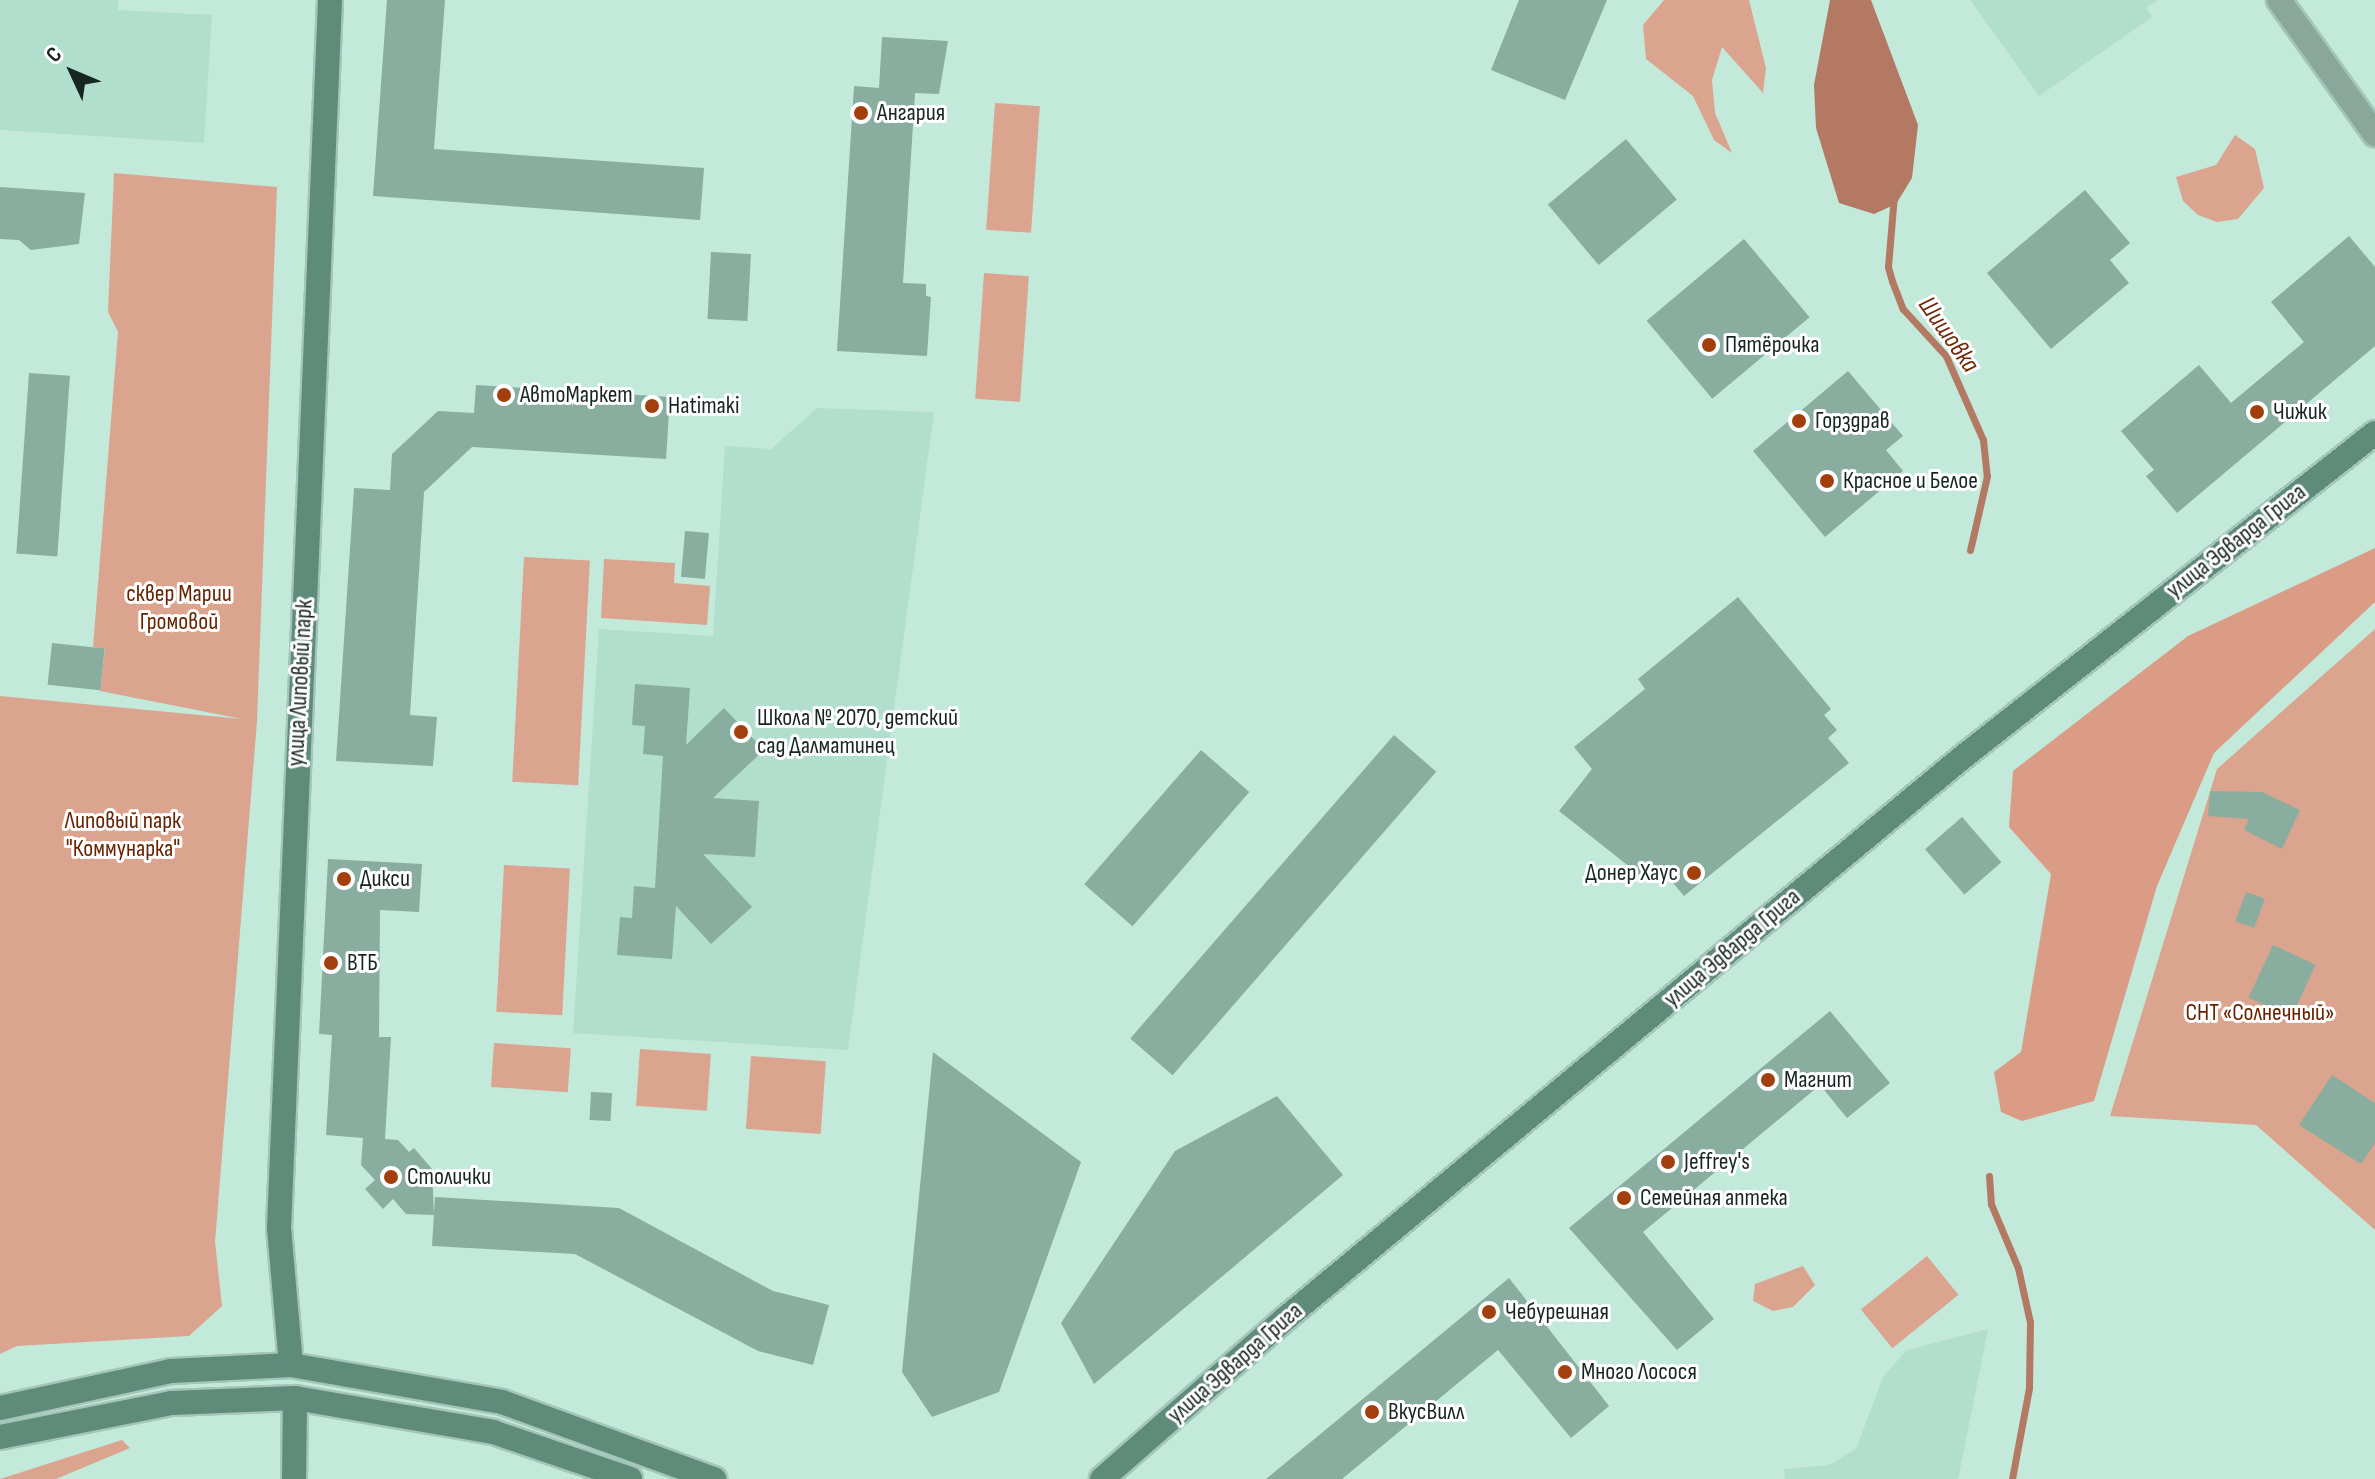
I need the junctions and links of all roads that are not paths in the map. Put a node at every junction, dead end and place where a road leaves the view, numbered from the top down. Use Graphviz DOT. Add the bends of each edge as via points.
graph roads {
  1 [pos="330,0"];
  2 [pos="2279,0"];
  3 [pos="2375,134"];
  4 [pos="2375,433"];
  5 [pos="291,1365"];
  6 [pos="295,1398"];
  7 [pos="0,1408"];
  8 [pos="0,1437"];
  9 [pos="294,1479"];
  10 [pos="630,1479"];
  11 [pos="714,1479"];
  12 [pos="1102,1479"];
  1 -- 5 [label="street, улица Липовый парк" via="279,1213"];
  2 -- 3 [label="street"];
  4 -- 12 [label="street, улица Эдварда Грига" via="1963,757 1286,1318"];
  5 -- 6 [label="street"];
  5 -- 7 [label="street" via="171,1371"];
  5 -- 11 [label="street" via="502,1402"];
  6 -- 8 [label="street" via="172,1403"];
  6 -- 9 [label="street"];
  6 -- 10 [label="street" via="493,1432"];
}
